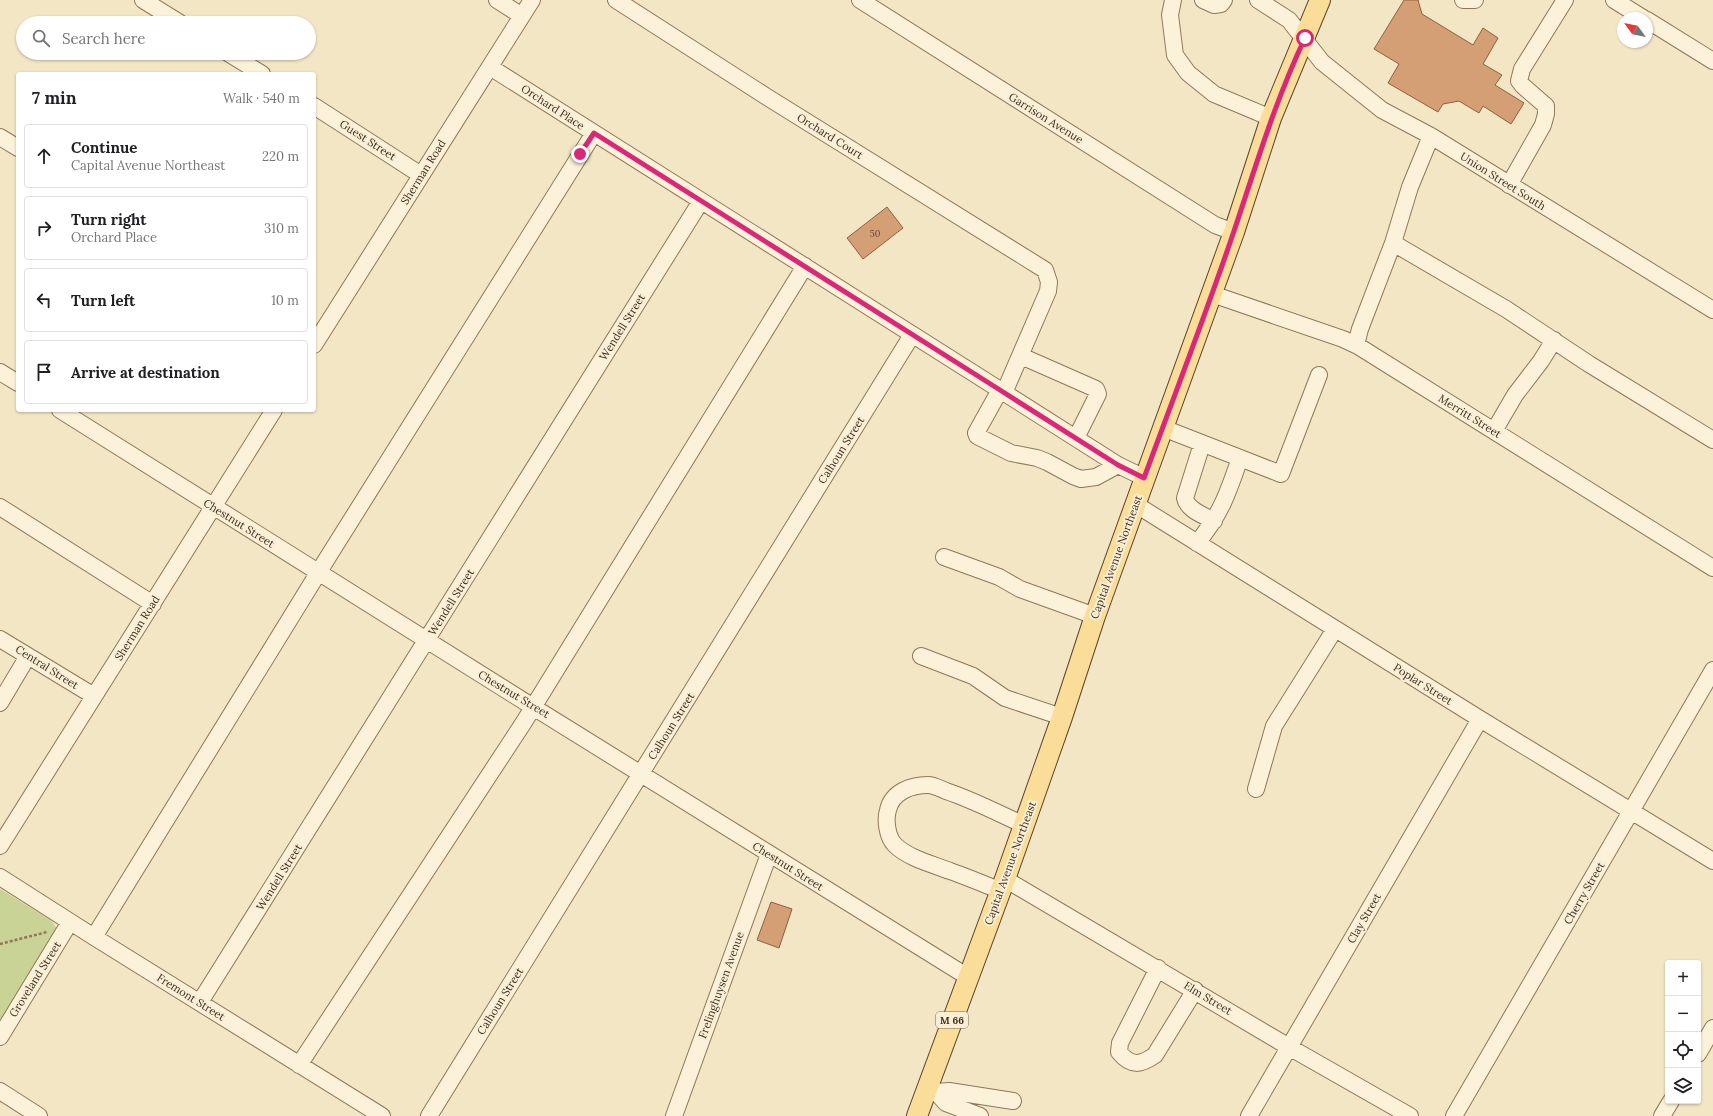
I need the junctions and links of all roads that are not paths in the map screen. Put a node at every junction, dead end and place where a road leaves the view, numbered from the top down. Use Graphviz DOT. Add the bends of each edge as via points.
graph roads {
  1 [pos="143,0"];
  2 [pos="497,0"];
  3 [pos="532,0"];
  4 [pos="616,0"];
  5 [pos="860,0"];
  6 [pos="1173,0"];
  7 [pos="1203,0"];
  8 [pos="1224,0"];
  9 [pos="1258,0"];
  10 [pos="1320,0"];
  11 [pos="1463,0"];
  12 [pos="1475,0"];
  13 [pos="1565,0"];
  14 [pos="1614,0"];
  15 [pos="1633,12"];
  16 [pos="169,16"];
  17 [pos="522,16"];
  18 [pos="1653,24"];
  19 [pos="1305,38"];
  20 [pos="239,60"];
  21 [pos="1713,61"];
  22 [pos="490,67"];
  23 [pos="259,72"];
  24 [pos="316,107"];
  25 [pos="1271,118"];
  26 [pos="594,133"];
  27 [pos="1431,136"];
  28 [pos="0,137"];
  29 [pos="16,147"];
  30 [pos="421,175"];
  31 [pos="1509,185"];
  32 [pos="701,201"];
  33 [pos="1234,232"];
  34 [pos="1393,243"];
  35 [pos="805,266"];
  36 [pos="1212,294"];
  37 [pos="1713,310"];
  38 [pos="912,335"];
  39 [pos="316,337"];
  40 [pos="1554,340"];
  41 [pos="1356,346"];
  42 [pos="1021,356"];
  43 [pos="1319,375"];
  44 [pos="1002,392"];
  45 [pos="63,412"];
  46 [pos="273,412"];
  47 [pos="1163,428"];
  48 [pos="1494,431"];
  49 [pos="1076,438"];
  50 [pos="1713,440"];
  51 [pos="1202,444"];
  52 [pos="1240,458"];
  53 [pos="1118,465"];
  54 [pos="1144,478"];
  55 [pos="1135,504"];
  56 [pos="0,507"];
  57 [pos="213,507"];
  58 [pos="1214,521"];
  59 [pos="1197,543"];
  60 [pos="944,557"];
  61 [pos="1713,568"];
  62 [pos="318,573"];
  63 [pos="153,604"];
  64 [pos="1095,616"];
  65 [pos="1335,629"];
  66 [pos="0,639"];
  67 [pos="427,641"];
  68 [pos="28,656"];
  69 [pos="921,656"];
  70 [pos="1713,670"];
  71 [pos="94,696"];
  72 [pos="0,703"];
  73 [pos="534,706"];
  74 [pos="1062,717"];
  75 [pos="1480,719"];
  76 [pos="641,774"];
  77 [pos="1256,789"];
  78 [pos="1631,811"];
  79 [pos="1024,825"];
  80 [pos="0,846"];
  81 [pos="769,854"];
  82 [pos="1713,861"];
  83 [pos="0,877"];
  84 [pos="1003,885"];
  85 [pos="70,922"];
  86 [pos="94,937"];
  87 [pos="1158,968"];
  88 [pos="968,978"];
  89 [pos="1194,990"];
  90 [pos="200,1002"];
  91 [pos="1713,1028"];
  92 [pos="0,1037"];
  93 [pos="1289,1047"];
  94 [pos="1701,1049"];
  95 [pos="299,1064"];
  96 [pos="0,1091"];
  97 [pos="931,1091"];
  98 [pos="1013,1101"];
  99 [pos="1669,1104"];
  100 [pos="39,1116"];
  101 [pos="382,1116"];
  102 [pos="428,1116"];
  103 [pos="674,1116"];
  104 [pos="917,1116"];
  105 [pos="980,1116"];
  106 [pos="1249,1116"];
  107 [pos="1410,1116"];
  108 [pos="1454,1116"];
  109 [pos="1662,1116"];
  1 -- 16 [label="street"];
  2 -- 17 [label="street"];
  3 -- 17 [label="street, Sherman Road"];
  4 -- 42 [label="street, Orchard Court" via="1045,270 1049,282 1048,292"];
  5 -- 33 [label="street, Garrison Avenue" via="1215,225"];
  6 -- 25 [label="street" via="1170,15 1175,55 1188,73 1214,94"];
  7 -- 8 [label="street" via="1214,5 1221,4"];
  9 -- 19 [label="street, Union Street South" via="1289,20"];
  10 -- 19 [label="main road, Capital Avenue Northeast / M 66"];
  11 -- 12 [label="street"];
  13 -- 31 [label="street" via="1522,68 1519,81 1546,106 1546,114 1543,125"];
  14 -- 15 [label="street"];
  17 -- 22 [label="street, Sherman Road"];
  18 -- 21 [label="street"];
  19 -- 25 [label="main road, Capital Avenue Northeast / M 66"];
  19 -- 27 [label="street, Union Street South" via="1322,62 1382,110"];
  20 -- 23 [label="street"];
  22 -- 26 [label="street, Orchard Place"];
  22 -- 30 [label="street, Sherman Road"];
  24 -- 30 [label="street, Guest Street"];
  25 -- 33 [label="main road, Capital Avenue Northeast / M 66"];
  26 -- 32 [label="street, Orchard Place"];
  26 -- 62 [label="street"];
  27 -- 31 [label="street, Union Street South"];
  27 -- 34 [label="street" via="1410,187"];
  28 -- 29 [label="street"];
  30 -- 39 [label="street, Sherman Road"];
  31 -- 37 [label="street, Union Street South"];
  32 -- 35 [label="street, Orchard Place"];
  32 -- 67 [label="street, Wendell Street"];
  33 -- 36 [label="main road, Capital Avenue Northeast / M 66"];
  34 -- 40 [label="street"];
  34 -- 41 [label="street"];
  35 -- 38 [label="street, Orchard Place"];
  35 -- 73 [label="street"];
  36 -- 41 [label="street, Merritt Street" via="1330,334"];
  36 -- 47 [label="main road, Capital Avenue Northeast / M 66"];
  38 -- 44 [label="street, Orchard Place"];
  38 -- 76 [label="street, Calhoun Street"];
  40 -- 48 [label="street" via="1541,362 1515,395"];
  40 -- 50 [label="street"];
  41 -- 48 [label="street, Merritt Street"];
  42 -- 44 [label="street"];
  42 -- 49 [label="street" via="1096,389 1098,394"];
  43 -- 52 [label="street" via="1281,474"];
  44 -- 49 [label="street, Orchard Place"];
  44 -- 53 [label="street" via="976,433 977,436 1012,453 1037,458 1081,478 1096,477"];
  45 -- 57 [label="street, Chestnut Street"];
  46 -- 57 [label="street, Sherman Road"];
  47 -- 51 [label="street"];
  47 -- 54 [label="main road, Capital Avenue Northeast / M 66"];
  48 -- 61 [label="street, Merritt Street"];
  49 -- 53 [label="street, Orchard Place"];
  51 -- 52 [label="street"];
  51 -- 58 [label="street" via="1185,498 1193,508"];
  52 -- 58 [label="street" via="1224,504"];
  53 -- 54 [label="street, Orchard Place"];
  54 -- 55 [label="main road, Capital Avenue Northeast / M 66"];
  55 -- 59 [label="street, Poplar Street"];
  55 -- 64 [label="main road, Capital Avenue Northeast / M 66"];
  56 -- 63 [label="street"];
  57 -- 62 [label="street, Chestnut Street"];
  57 -- 63 [label="street, Sherman Road"];
  58 -- 59 [label="street"];
  59 -- 65 [label="street, Poplar Street"];
  60 -- 64 [label="street" via="1020,589"];
  62 -- 67 [label="street, Chestnut Street"];
  62 -- 86 [label="street"];
  63 -- 71 [label="street, Sherman Road"];
  64 -- 74 [label="main road, Capital Avenue Northeast / M 66"];
  65 -- 75 [label="street, Poplar Street"];
  65 -- 77 [label="street" via="1274,726"];
  66 -- 68 [label="street, Central Street"];
  67 -- 73 [label="street, Chestnut Street"];
  67 -- 90 [label="street, Wendell Street"];
  68 -- 71 [label="street, Central Street"];
  68 -- 72 [label="street"];
  69 -- 74 [label="street" via="973,676 1005,698"];
  70 -- 78 [label="street, Cherry Street"];
  71 -- 80 [label="street, Sherman Road"];
  73 -- 76 [label="street, Chestnut Street"];
  73 -- 95 [label="street"];
  74 -- 79 [label="main road, Capital Avenue Northeast / M 66"];
  75 -- 78 [label="street, Poplar Street"];
  75 -- 93 [label="street, Clay Street"];
  76 -- 81 [label="street, Chestnut Street"];
  76 -- 102 [label="street, Calhoun Street"];
  78 -- 82 [label="street, Poplar Street"];
  78 -- 108 [label="street, Cherry Street"];
  79 -- 84 [label="main road, Capital Avenue Northeast / M 66"];
  79 -- 84 [label="street, Elm Street" via="930,785 899,792 889,806 886,817 893,844 922,860"];
  81 -- 88 [label="street, Chestnut Street"];
  81 -- 103 [label="street, Frelinghuysen Avenue"];
  83 -- 85 [label="street, Fremont Street"];
  84 -- 87 [label="street, Elm Street"];
  84 -- 88 [label="main road, Capital Avenue Northeast / M 66"];
  85 -- 86 [label="street, Fremont Street"];
  85 -- 92 [label="street, Groveland Street"];
  86 -- 90 [label="street, Fremont Street"];
  87 -- 89 [label="street, Elm Street"];
  87 -- 89 [label="street" via="1120,1043 1119,1052 1124,1059 1134,1063 1145,1062 1155,1055"];
  88 -- 97 [label="main road, Capital Avenue Northeast / M 66"];
  89 -- 93 [label="street, Elm Street"];
  90 -- 95 [label="street, Fremont Street"];
  91 -- 94 [label="street"];
  93 -- 106 [label="street, Clay Street"];
  93 -- 107 [label="street, Elm Street"];
  95 -- 101 [label="street, Fremont Street"];
  96 -- 100 [label="street"];
  97 -- 98 [label="street" via="949,1091"];
  97 -- 104 [label="main road, Capital Avenue Northeast / M 66"];
  97 -- 105 [label="street" via="946,1103"];
  99 -- 109 [label="street"];
}
